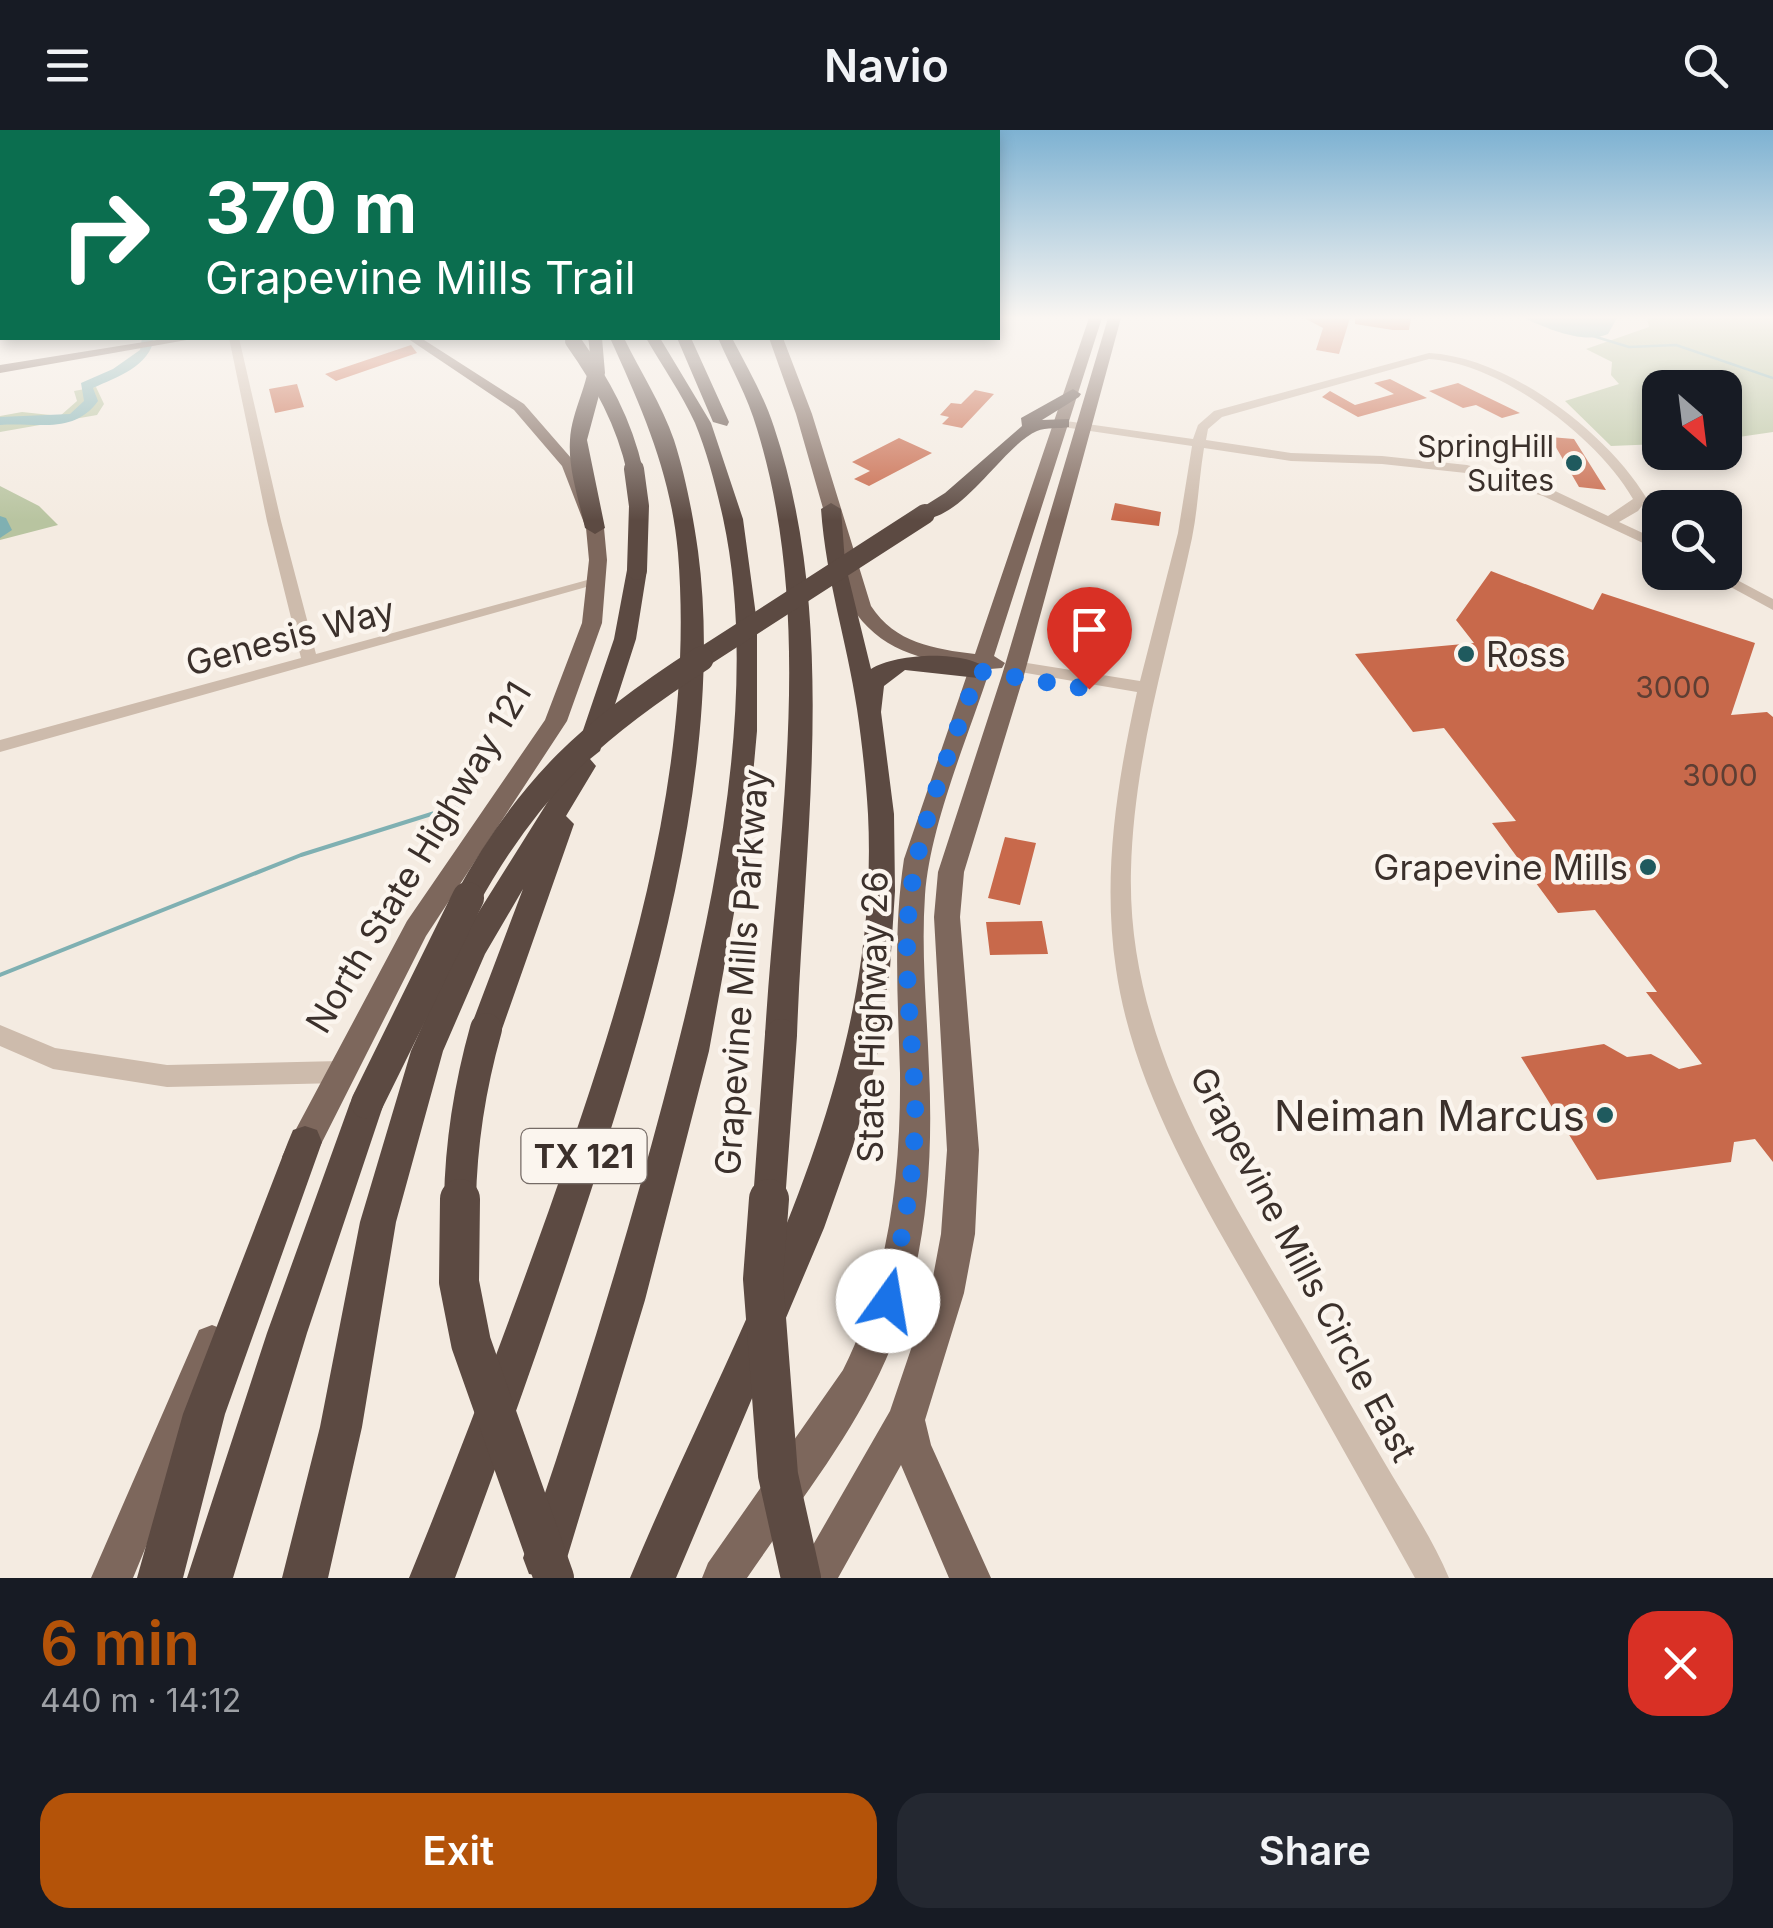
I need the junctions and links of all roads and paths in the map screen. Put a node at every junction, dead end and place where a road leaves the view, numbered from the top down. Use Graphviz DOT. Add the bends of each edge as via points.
graph roads {
  1 [pos="1096,385"];
  2 [pos="244,386"];
  3 [pos="486,386"];
  4 [pos="595,386"];
  5 [pos="601,386"];
  6 [pos="645,386"];
  7 [pos="684,386"];
  8 [pos="706,386"];
  9 [pos="748,386"];
  10 [pos="794,386"];
  11 [pos="1075,386"];
  12 [pos="1321,386"];
  13 [pos="1514,386"];
  14 [pos="1073,394"];
  15 [pos="1062,427"];
  16 [pos="1083,430"];
  17 [pos="1198,445"];
  18 [pos="995,458"];
  19 [pos="831,508"];
  20 [pos="1610,522"];
  21 [pos="595,528"];
  22 [pos="734,531"];
  23 [pos="1642,538"];
  24 [pos="596,582"];
  25 [pos="1742,589"];
  26 [pos="1773,605"];
  27 [pos="994,620"];
  28 [pos="912,649"];
  29 [pos="310,661"];
  30 [pos="979,666"];
  31 [pos="1014,670"];
  32 [pos="1148,694"];
  33 [pos="870,710"];
  34 [pos="0,746"];
  35 [pos="583,766"];
  36 [pos="0,1035"];
  37 [pos="340,1072"];
  38 [pos="305,1142"];
  39 [pos="906,1420"];
  40 [pos="112,1578"];
  41 [pos="160,1578"];
  42 [pos="210,1578"];
  43 [pos="305,1578"];
  44 [pos="432,1578"];
  45 [pos="538,1578"];
  46 [pos="554,1578"];
  47 [pos="653,1578"];
  48 [pos="722,1578"];
  49 [pos="801,1578"];
  50 [pos="815,1578"];
  51 [pos="970,1578"];
  52 [pos="1433,1578"];
  1 -- 16 [label="main road, State Highway 26"];
  2 -- 29 [label="street"];
  3 -- 21 [label="main road, North State Highway 121" via="546,434 570,466"];
  4 -- 21 [label="highway" via="580,430"];
  5 -- 35 [label="highway, bridge" via="636,462 641,530 621,658"];
  6 -- 44 [label="highway, TX 121" via="679,486 693,635 673,813 610,1079"];
  7 -- 22 [label="highway, TX 121" via="724,480"];
  8 -- 22 [label="highway" via="733,466 739,504"];
  9 -- 49 [label="highway, Grapevine Mills Parkway, bridge" via="779,476 800,622 796,818 763,1279 778,1475"];
  10 -- 19 [label="main road"];
  11 -- 14 [label="main road, State Highway 26"];
  12 -- 17 [label="street" via="1218,414 1202,428"];
  13 -- 20 [label="street" via="1624,471 1640,499"];
  14 -- 15 [label="main road, State Highway 26"];
  14 -- 18 [label="highway" via="1025,423"];
  15 -- 16 [label="street"];
  15 -- 18 [label="highway" via="1032,426"];
  15 -- 27 [label="main road, State Highway 26"];
  16 -- 17 [label="street"];
  16 -- 31 [label="main road, State Highway 26"];
  17 -- 20 [label="street" via="1468,469 1548,493"];
  17 -- 32 [label="street, Grapevine Mills Circle East"];
  18 -- 42 [label="highway, bridge" via="952,497 644,696 554,774 510,827 447,936 367,1102"];
  19 -- 28 [label="main road" via="867,617 882,636"];
  19 -- 33 [label="highway" via="841,597"];
  20 -- 23 [label="street"];
  21 -- 24 [label="main road, North State Highway 121"];
  22 -- 45 [label="highway, TX 121" via="746,722 712,978 649,1228"];
  24 -- 29 [label="street, Genesis Way"];
  24 -- 37 [label="main road, North State Highway 121" via="592,623 556,721 416,929"];
  25 -- 26 [label="street"];
  27 -- 28 [label="main road" via="957,641"];
  27 -- 30 [label="main road, State Highway 26"];
  28 -- 30 [label="main road"];
  29 -- 34 [label="street, Genesis Way"];
  30 -- 31 [label="main road"];
  30 -- 33 [label="highway" via="899,666 873,684"];
  30 -- 48 [label="main road, State Highway 26" via="910,901 913,1139 904,1234 888,1301 857,1382"];
  31 -- 32 [label="street"];
  31 -- 39 [label="main road, State Highway 26" via="948,891 962,1200 947,1293"];
  32 -- 52 [label="street, Grapevine Mills Circle East" via="1131,771 1120,920 1130,988 1150,1051 1236,1232"];
  33 -- 47 [label="highway" via="881,816 880,905 858,1070 813,1216"];
  35 -- 43 [label="highway" via="472,949 426,1051 378,1222"];
  35 -- 46 [label="highway, bridge" via="486,1029 461,1159 460,1282 478,1362"];
  36 -- 37 [label="street" via="53,1058 167,1076"];
  37 -- 38 [label="main road, North State Highway 121"];
  38 -- 40 [label="main road, North State Highway 121"];
  38 -- 41 [label="highway" via="204,1414"];
  39 -- 50 [label="main road"];
  39 -- 51 [label="main road"];
}
